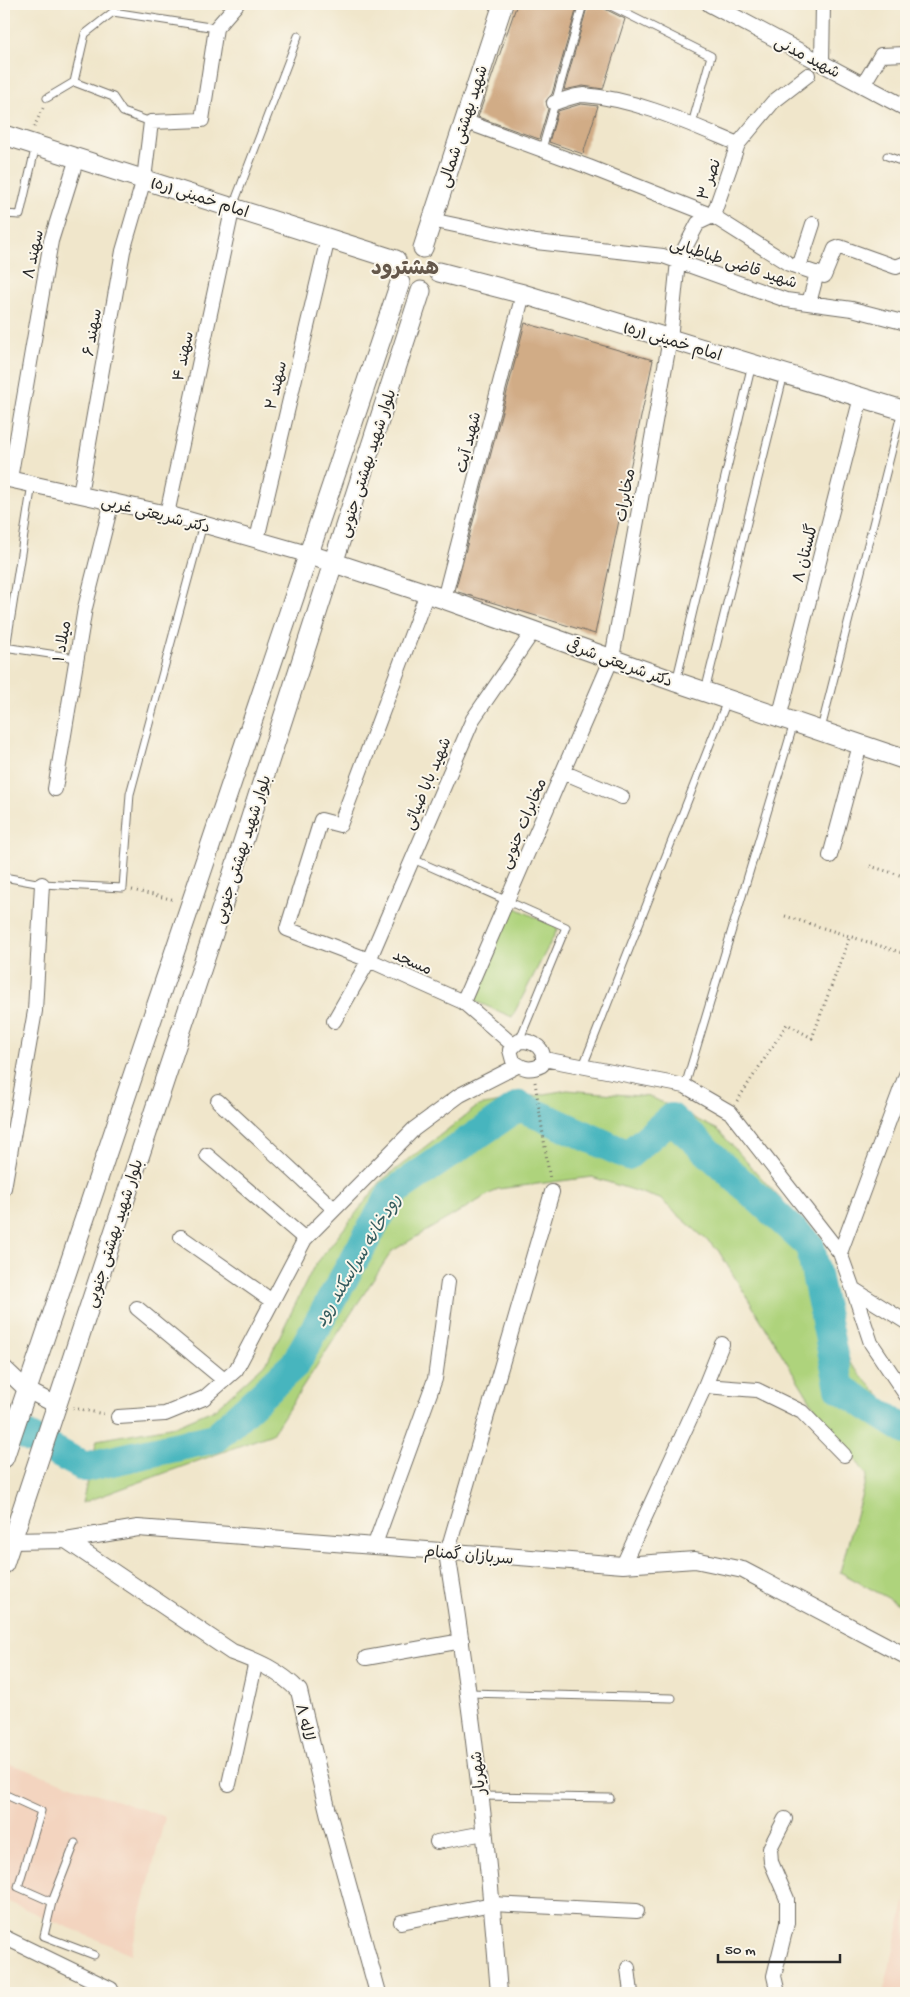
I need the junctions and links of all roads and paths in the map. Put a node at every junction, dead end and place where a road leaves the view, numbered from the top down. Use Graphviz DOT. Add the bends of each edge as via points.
graph roads {
  1 [pos="237,4"];
  2 [pos="503,4"];
  3 [pos="583,4"];
  4 [pos="607,4"];
  5 [pos="710,4"];
  6 [pos="823,4"];
  7 [pos="216,28"];
  8 [pos="298,36"];
  9 [pos="906,54"];
  10 [pos="822,63"];
  11 [pos="808,75"];
  12 [pos="74,82"];
  13 [pos="863,85"];
  14 [pos="47,98"];
  15 [pos="554,103"];
  16 [pos="906,108"];
  17 [pos="464,121"];
  18 [pos="151,122"];
  19 [pos="692,124"];
  20 [pos="4,135"];
  21 [pos="32,143"];
  22 [pos="738,144"];
  23 [pos="542,148"];
  24 [pos="887,156"];
  25 [pos="77,158"];
  26 [pos="906,162"];
  27 [pos="144,179"];
  28 [pos="232,206"];
  29 [pos="4,214"];
  30 [pos="714,216"];
  31 [pos="431,220"];
  32 [pos="813,224"];
  33 [pos="328,238"];
  34 [pos="423,248"];
  35 [pos="396,260"];
  36 [pos="678,261"];
  37 [pos="906,263"];
  38 [pos="799,267"];
  39 [pos="439,272"];
  40 [pos="821,274"];
  41 [pos="400,283"];
  42 [pos="420,291"];
  43 [pos="523,294"];
  44 [pos="809,304"];
  45 [pos="906,323"];
  46 [pos="670,339"];
  47 [pos="752,364"];
  48 [pos="784,373"];
  49 [pos="861,397"];
  50 [pos="904,410"];
  51 [pos="7,478"];
  52 [pos="32,484"];
  53 [pos="80,494"];
  54 [pos="112,501"];
  55 [pos="167,514"];
  56 [pos="203,524"];
  57 [pos="256,539"];
  58 [pos="307,554"];
  59 [pos="334,563"];
  60 [pos="435,596"];
  61 [pos="534,630"];
  62 [pos="5,648"];
  63 [pos="76,658"];
  64 [pos="612,658"];
  65 [pos="676,682"];
  66 [pos="705,691"];
  67 [pos="727,699"];
  68 [pos="786,720"];
  69 [pos="820,732"];
  70 [pos="860,745"];
  71 [pos="906,760"];
  72 [pos="563,772"];
  73 [pos="55,789"];
  74 [pos="622,797"];
  75 [pos="830,856"];
  76 [pos="413,859"];
  77 [pos="870,866"];
  78 [pos="4,877"];
  79 [pos="906,877"];
  80 [pos="42,884"];
  81 [pos="123,888"];
  82 [pos="507,901"];
  83 [pos="190,904"];
  84 [pos="785,916"];
  85 [pos="287,929"];
  86 [pos="850,936"];
  87 [pos="906,954"];
  88 [pos="369,960"];
  89 [pos="463,1002"];
  90 [pos="334,1021"];
  91 [pos="516,1043"];
  92 [pos="544,1059"];
  93 [pos="518,1065"];
  94 [pos="583,1066"];
  95 [pos="533,1069"];
  96 [pos="906,1075"];
  97 [pos="685,1086"];
  98 [pos="218,1102"];
  99 [pos="730,1112"];
  100 [pos="207,1155"];
  101 [pos="4,1188"];
  102 [pos="552,1192"];
  103 [pos="334,1209"];
  104 [pos="181,1237"];
  105 [pos="305,1239"];
  106 [pos="840,1253"];
  107 [pos="448,1282"];
  108 [pos="853,1289"];
  109 [pos="272,1301"];
  110 [pos="137,1308"];
  111 [pos="906,1322"];
  112 [pos="722,1344"];
  113 [pos="4,1368"];
  114 [pos="224,1380"];
  115 [pos="705,1386"];
  116 [pos="27,1390"];
  117 [pos="906,1395"];
  118 [pos="56,1404"];
  119 [pos="118,1417"];
  120 [pos="844,1454"];
  121 [pos="4,1458"];
  122 [pos="66,1540"];
  123 [pos="11,1541"];
  124 [pos="375,1544"];
  125 [pos="447,1553"];
  126 [pos="4,1564"];
  127 [pos="623,1565"];
  128 [pos="462,1641"];
  129 [pos="906,1656"];
  130 [pos="366,1658"];
  131 [pos="256,1661"];
  132 [pos="469,1693"];
  133 [pos="672,1698"];
  134 [pos="229,1784"];
  135 [pos="4,1794"];
  136 [pos="479,1796"];
  137 [pos="610,1798"];
  138 [pos="785,1819"];
  139 [pos="484,1833"];
  140 [pos="437,1842"];
  141 [pos="75,1843"];
  142 [pos="52,1902"];
  143 [pos="492,1904"];
  144 [pos="638,1912"];
  145 [pos="401,1922"];
  146 [pos="4,1937"];
  147 [pos="94,1956"];
  148 [pos="628,1968"];
  149 [pos="112,1989"];
  150 [pos="378,1993"];
  151 [pos="499,1993"];
  152 [pos="632,1993"];
  153 [pos="778,1993"];
  1 -- 7 [label="street"];
  2 -- 17 [label="main road, شهید بهشتی شمالی"];
  3 -- 15 [label="lane"];
  4 -- 19 [label="lane" via="711,56"];
  5 -- 10 [label="street, شهيد مدنی"];
  6 -- 10 [label="street"];
  7 -- 12 [label="lane" via="113,12 85,34"];
  7 -- 18 [label="street" via="202,120"];
  8 -- 28 [label="lane"];
  9 -- 13 [label="street" via="880,55"];
  10 -- 13 [label="street, شهيد مدنی"];
  11 -- 22 [label="street, نصر ۳" via="772,102"];
  12 -- 14 [label="lane"];
  12 -- 18 [label="lane" via="113,97 124,112"];
  13 -- 16 [label="street, شهيد مدنی"];
  14 -- 21 [label="path"];
  15 -- 19 [label="street" via="582,95 629,103"];
  15 -- 23 [label="lane"];
  17 -- 23 [label="street"];
  17 -- 31 [label="main road, شهید بهشتی شمالی"];
  18 -- 27 [label="street, سهند ۶"];
  19 -- 22 [label="street"];
  20 -- 21 [label="main road, امام خمینی (ره)"];
  21 -- 25 [label="main road, امام خمینی (ره)"];
  21 -- 29 [label="lane" via="20,216"];
  22 -- 30 [label="street, نصر ۳"];
  23 -- 30 [label="street"];
  24 -- 26 [label="lane"];
  25 -- 27 [label="main road, امام خمینی (ره)"];
  25 -- 51 [label="street, سهند ۸" via="51,241"];
  27 -- 28 [label="main road, امام خمینی (ره)"];
  27 -- 53 [label="street, سهند ۶" via="124,251"];
  28 -- 33 [label="main road, امام خمینی (ره)"];
  28 -- 55 [label="street, سهند ۴"];
  30 -- 36 [label="street, نصر ۳" via="698,223"];
  30 -- 38 [label="street" via="789,264"];
  31 -- 34 [label="main road, شهید بهشتی شمالی"];
  31 -- 36 [label="street, شهید قاضی طباطبایی" via="536,242 662,256"];
  32 -- 38 [label="street"];
  33 -- 35 [label="main road, امام خمینی (ره)"];
  33 -- 57 [label="street, سهند ۲"];
  34 -- 35 [label="main road" via="410,248"];
  34 -- 39 [label="main road" via="433,254"];
  35 -- 41 [label="main road" via="395,272"];
  36 -- 44 [label="street, شهید قاضی طباطبایی" via="786,300"];
  36 -- 46 [label="street, نصر ۳"];
  37 -- 40 [label="street" via="896,267 840,247 835,249"];
  38 -- 40 [label="street"];
  39 -- 42 [label="main road" via="433,284"];
  39 -- 43 [label="main road, امام خمینی (ره)"];
  40 -- 44 [label="street"];
  41 -- 42 [label="main road" via="409,290"];
  41 -- 58 [label="main road, بلوار شهید بهشتی جنوبی"];
  42 -- 59 [label="main road, بلوار شهید بهشتی جنوبی"];
  43 -- 46 [label="main road, امام خمینی (ره)"];
  43 -- 60 [label="street, شهید آیت"];
  44 -- 45 [label="street, شهید قاضی طباطبایی"];
  46 -- 47 [label="main road, امام خمینی (ره)"];
  46 -- 64 [label="street, مخابرات"];
  47 -- 48 [label="main road, امام خمینی (ره)"];
  47 -- 65 [label="lane"];
  48 -- 49 [label="main road, امام خمینی (ره)"];
  48 -- 66 [label="lane"];
  49 -- 50 [label="main road, امام خمینی (ره)"];
  49 -- 68 [label="street, گلستان ۸"];
  50 -- 69 [label="lane"];
  51 -- 52 [label="street, دکتر شریعتی غربی"];
  52 -- 53 [label="street, دکتر شریعتی غربی"];
  52 -- 62 [label="lane"];
  53 -- 54 [label="street, دکتر شریعتی غربی"];
  54 -- 55 [label="street, دکتر شریعتی غربی"];
  54 -- 63 [label="street, میلاد ۱"];
  55 -- 56 [label="street, دکتر شریعتی غربی"];
  56 -- 57 [label="street, دکتر شریعتی غربی"];
  56 -- 81 [label="lane" via="130,794"];
  57 -- 58 [label="street, دکتر شریعتی غربی"];
  58 -- 59 [label="main road, دکتر شریعتی شرقی"];
  58 -- 83 [label="main road, بلوار شهید بهشتی جنوبی"];
  59 -- 60 [label="main road, دکتر شریعتی شرقی"];
  59 -- 118 [label="main road, بلوار شهید بهشتی جنوبی"];
  60 -- 61 [label="main road, دکتر شریعتی شرقی"];
  60 -- 85 [label="street, شهید آیت" via="340,825 321,820"];
  61 -- 64 [label="main road, دکتر شریعتی شرقی"];
  61 -- 76 [label="street, شهيد بابا ضيائی" via="474,719"];
  62 -- 63 [label="lane"];
  63 -- 73 [label="street, میلاد ۱"];
  64 -- 65 [label="main road, دکتر شریعتی شرقی"];
  64 -- 72 [label="street, مخابرات جنوبی"];
  65 -- 66 [label="main road, دکتر شریعتی شرقی"];
  66 -- 67 [label="main road, دکتر شریعتی شرقی"];
  67 -- 68 [label="main road, دکتر شریعتی شرقی"];
  67 -- 94 [label="lane"];
  68 -- 69 [label="main road, دکتر شریعتی شرقی"];
  68 -- 97 [label="lane"];
  69 -- 70 [label="main road, دکتر شریعتی شرقی"];
  70 -- 71 [label="main road, دکتر شریعتی شرقی"];
  70 -- 75 [label="street"];
  72 -- 74 [label="street"];
  72 -- 82 [label="street, مخابرات جنوبی"];
  76 -- 82 [label="lane"];
  76 -- 88 [label="street, شهيد بابا ضيائی"];
  77 -- 79 [label="path"];
  78 -- 80 [label="lane"];
  80 -- 81 [label="lane"];
  80 -- 101 [label="street" via="35,1011"];
  81 -- 83 [label="path"];
  82 -- 89 [label="street, مخابرات جنوبی"];
  82 -- 91 [label="lane" via="566,927"];
  83 -- 116 [label="main road, بلوار شهید بهشتی جنوبی"];
  84 -- 86 [label="path"];
  85 -- 88 [label="street, مسجد"];
  86 -- 87 [label="path"];
  86 -- 99 [label="path" via="812,1038 787,1024"];
  88 -- 89 [label="street, مسجد"];
  88 -- 90 [label="street, شهيد بابا ضيائی"];
  89 -- 91 [label="street, مسجد"];
  91 -- 92 [label="street" via="525,1041 537,1046"];
  91 -- 93 [label="street" via="511,1055"];
  92 -- 94 [label="street"];
  92 -- 95 [label="street" via="542,1065"];
  93 -- 95 [label="street"];
  93 -- 103 [label="street" via="460,1095 414,1129"];
  94 -- 97 [label="street"];
  95 -- 102 [label="path"];
  96 -- 106 [label="street"];
  97 -- 99 [label="street"];
  98 -- 103 [label="street"];
  99 -- 106 [label="street"];
  100 -- 105 [label="street"];
  102 -- 125 [label="street"];
  103 -- 105 [label="street"];
  104 -- 109 [label="street"];
  105 -- 109 [label="street"];
  106 -- 108 [label="street"];
  107 -- 124 [label="street" via="435,1379"];
  108 -- 111 [label="street"];
  108 -- 117 [label="street" via="870,1343"];
  109 -- 114 [label="street" via="236,1370"];
  110 -- 114 [label="street"];
  112 -- 115 [label="street"];
  113 -- 116 [label="street"];
  114 -- 119 [label="street" via="204,1398 165,1414"];
  115 -- 120 [label="street" via="758,1390 802,1412"];
  115 -- 127 [label="street"];
  116 -- 118 [label="street"];
  116 -- 121 [label="main road, بلوار شهید بهشتی جنوبی"];
  118 -- 119 [label="path"];
  118 -- 123 [label="main road, بلوار شهید بهشتی جنوبی"];
  122 -- 123 [label="street, سربازان گمنام"];
  122 -- 124 [label="street, سربازان گمنام" via="138,1528"];
  122 -- 131 [label="street, لاله ۸" via="232,1652"];
  123 -- 126 [label="main road"];
  124 -- 125 [label="street, سربازان گمنام"];
  125 -- 127 [label="street, سربازان گمنام"];
  125 -- 128 [label="street, شهریار"];
  127 -- 129 [label="street, سربازان گمنام" via="694,1560 743,1570"];
  128 -- 130 [label="street"];
  128 -- 132 [label="street, شهریار"];
  131 -- 134 [label="street"];
  131 -- 150 [label="street, لاله ۸" via="286,1677 299,1691 329,1816"];
  132 -- 133 [label="lane"];
  132 -- 136 [label="street, شهریار"];
  135 -- 142 [label="lane" via="41,1811 18,1887"];
  136 -- 137 [label="lane"];
  136 -- 139 [label="street, شهریار"];
  138 -- 153 [label="street" via="770,1848 771,1862 787,1900 787,1923 774,1976"];
  139 -- 140 [label="street"];
  139 -- 143 [label="street, شهریار"];
  141 -- 142 [label="lane"];
  142 -- 147 [label="lane" via="44,1936"];
  143 -- 144 [label="street"];
  143 -- 145 [label="street"];
  143 -- 151 [label="street, شهریار"];
  146 -- 149 [label="street"];
  148 -- 152 [label="street"];
}
